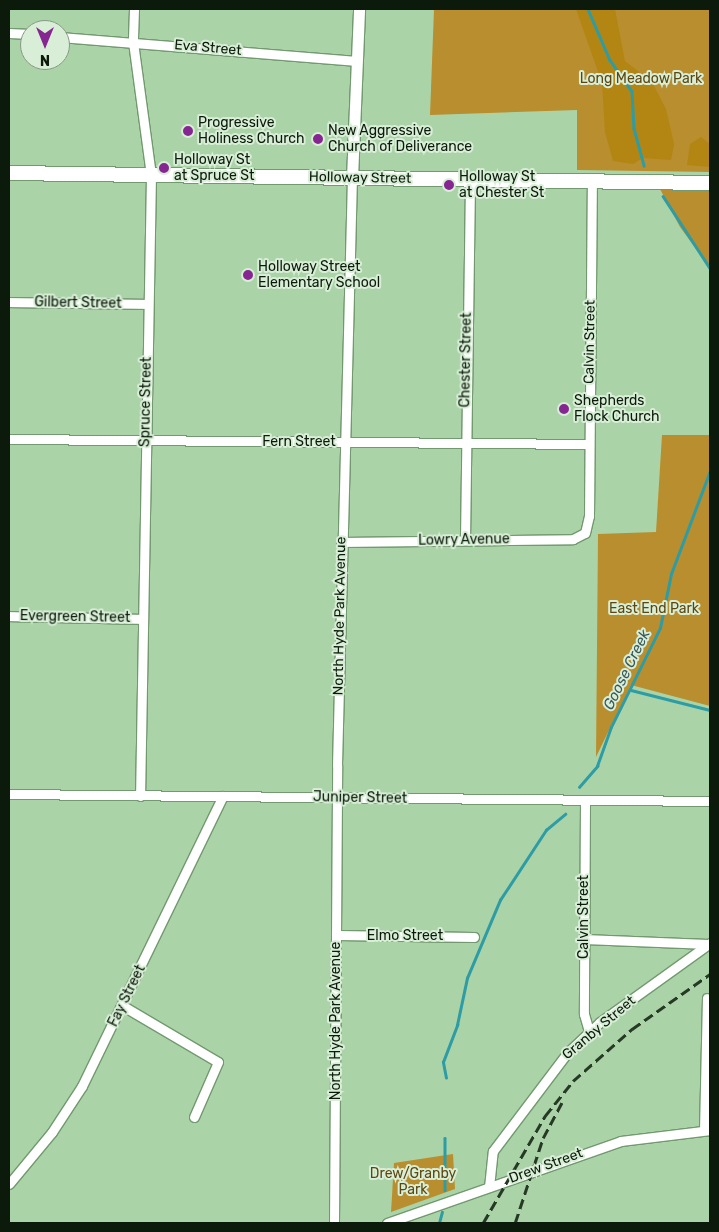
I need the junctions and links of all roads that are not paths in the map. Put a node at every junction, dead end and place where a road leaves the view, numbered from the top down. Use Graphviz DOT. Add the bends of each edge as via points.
graph roads {
  1 [pos="134,9"];
  2 [pos="359,9"];
  3 [pos="70,38"];
  4 [pos="133,42"];
  5 [pos="357,61"];
  6 [pos="9,173"];
  7 [pos="152,175"];
  8 [pos="352,178"];
  9 [pos="470,180"];
  10 [pos="592,181"];
  11 [pos="710,183"];
  12 [pos="9,302"];
  13 [pos="148,304"];
  14 [pos="9,439"];
  15 [pos="145,441"];
  16 [pos="344,442"];
  17 [pos="466,443"];
  18 [pos="589,444"];
  19 [pos="585,533"];
  20 [pos="465,540"];
  21 [pos="342,542"];
  22 [pos="9,616"];
  23 [pos="142,618"];
  24 [pos="9,794"];
  25 [pos="140,796"];
  26 [pos="223,796"];
  27 [pos="337,798"];
  28 [pos="585,801"];
  29 [pos="710,801"];
  30 [pos="337,935"];
  31 [pos="474,937"];
  32 [pos="584,939"];
  33 [pos="710,943"];
  34 [pos="707,998"];
  35 [pos="123,1006"];
  36 [pos="589,1032"];
  37 [pos="194,1117"];
  38 [pos="707,1130"];
  39 [pos="9,1184"];
  40 [pos="489,1187"];
  41 [pos="334,1223"];
  42 [pos="387,1223"];
  1 -- 4 [label="street, Spruce Street"];
  2 -- 5 [label="street, North Hyde Park Avenue"];
  3 -- 4 [label="street, Eva Street"];
  4 -- 5 [label="street, Eva Street"];
  4 -- 7 [label="street, Spruce Street"];
  5 -- 8 [label="street, North Hyde Park Avenue"];
  6 -- 7 [label="main road, Holloway Street"];
  7 -- 8 [label="main road, Holloway Street"];
  7 -- 13 [label="street, Spruce Street"];
  8 -- 9 [label="main road, Holloway Street"];
  8 -- 16 [label="street, North Hyde Park Avenue"];
  9 -- 10 [label="main road, Holloway Street"];
  9 -- 17 [label="street, Chester Street"];
  10 -- 11 [label="main road, Holloway Street"];
  10 -- 18 [label="street, Calvin Street"];
  12 -- 13 [label="street, Gilbert Street"];
  13 -- 15 [label="street, Spruce Street"];
  14 -- 15 [label="street, Fern Street"];
  15 -- 16 [label="street, Fern Street"];
  15 -- 23 [label="street, Spruce Street"];
  16 -- 17 [label="street, Fern Street"];
  16 -- 21 [label="street, North Hyde Park Avenue"];
  17 -- 18 [label="street, Fern Street"];
  17 -- 20 [label="street, Chester Street"];
  18 -- 19 [label="street, Calvin Street"];
  19 -- 20 [label="street, Lowry Avenue" via="572,540"];
  20 -- 21 [label="street, Lowry Avenue"];
  21 -- 27 [label="street, North Hyde Park Avenue"];
  22 -- 23 [label="street, Evergreen Street"];
  23 -- 25 [label="street, Spruce Street"];
  24 -- 25 [label="street, Juniper Street"];
  25 -- 26 [label="street, Juniper Street"];
  26 -- 27 [label="street, Juniper Street"];
  26 -- 35 [label="street, Fay Street"];
  27 -- 28 [label="street, Juniper Street"];
  27 -- 30 [label="street, North Hyde Park Avenue"];
  28 -- 29 [label="street, Juniper Street"];
  28 -- 32 [label="street, Calvin Street"];
  30 -- 31 [label="street, Elmo Street"];
  30 -- 41 [label="street, North Hyde Park Avenue"];
  32 -- 33 [label="street"];
  32 -- 36 [label="street, Calvin Street" via="584,1014"];
  33 -- 36 [label="street, Granby Street"];
  34 -- 38 [label="street"];
  35 -- 37 [label="street" via="218,1062"];
  35 -- 39 [label="street, Fay Street" via="72,1104"];
  36 -- 40 [label="street, Granby Street" via="550,1071 498,1143 490,1157"];
  38 -- 40 [label="street, Drew Street" via="621,1141"];
  40 -- 42 [label="street, Drew Street"];
}
